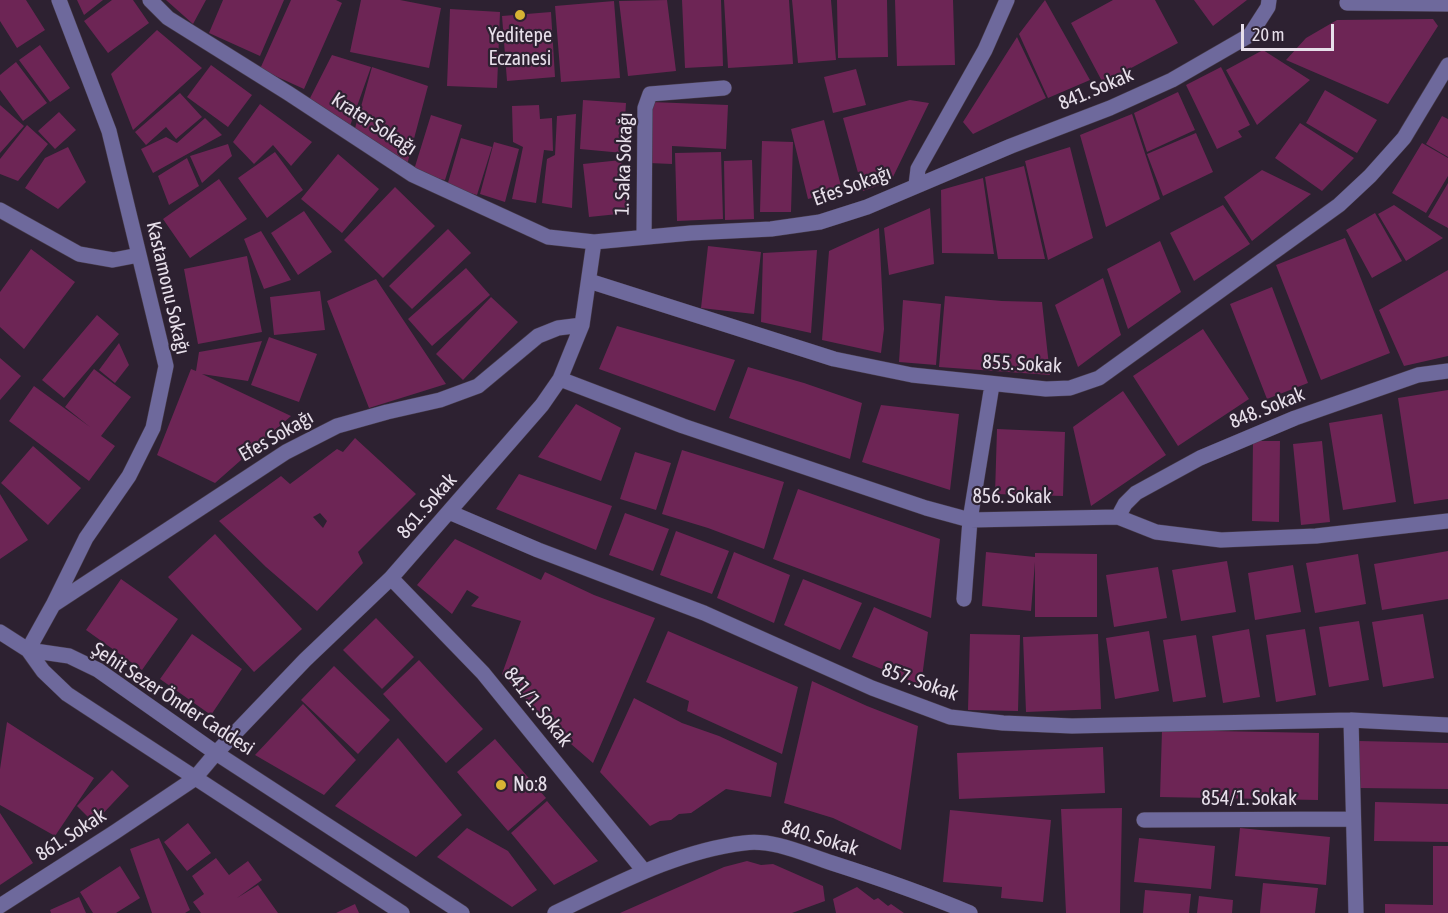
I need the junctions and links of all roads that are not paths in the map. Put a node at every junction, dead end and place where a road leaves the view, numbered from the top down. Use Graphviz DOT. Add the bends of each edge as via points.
graph roads {
  1 [pos="59,0"];
  2 [pos="150,0"];
  3 [pos="1007,0"];
  4 [pos="1269,0"];
  5 [pos="1347,3"];
  6 [pos="1448,4"];
  7 [pos="1448,65"];
  8 [pos="724,88"];
  9 [pos="916,185"];
  10 [pos="0,210"];
  11 [pos="644,237"];
  12 [pos="594,242"];
  13 [pos="139,255"];
  14 [pos="589,281"];
  15 [pos="582,325"];
  16 [pos="1448,371"];
  17 [pos="560,379"];
  18 [pos="992,385"];
  19 [pos="449,512"];
  20 [pos="1118,517"];
  21 [pos="970,520"];
  22 [pos="1448,521"];
  23 [pos="392,578"];
  24 [pos="964,599"];
  25 [pos="53,605"];
  26 [pos="0,632"];
  27 [pos="28,650"];
  28 [pos="1351,720"];
  29 [pos="1448,725"];
  30 [pos="216,753"];
  31 [pos="194,778"];
  32 [pos="1353,819"];
  33 [pos="1144,820"];
  34 [pos="644,871"];
  35 [pos="0,906"];
  36 [pos="402,913"];
  37 [pos="462,913"];
  38 [pos="555,913"];
  39 [pos="970,913"];
  40 [pos="1356,913"];
  1 -- 13 [label="street, Kastamonu Sokağı" via="109,131"];
  2 -- 12 [label="street, Krater Sokağı" via="168,18 413,175 548,237"];
  3 -- 9 [label="street, Efes Sokağı" via="985,50 918,169"];
  4 -- 9 [label="street, 841. Sokak" via="1250,35 1172,80"];
  5 -- 6 [label="street"];
  7 -- 18 [label="street, 855. Sokak" via="1404,138 1339,205 1099,378 1070,388"];
  8 -- 11 [label="street, 1. Saka Sokağı" via="651,94 645,108"];
  9 -- 11 [label="street, Efes Sokağı" via="820,222"];
  10 -- 13 [label="street" via="79,254 113,260"];
  11 -- 12 [label="street, Efes Sokağı"];
  12 -- 14 [label="street, 861. Sokak"];
  13 -- 25 [label="street, Kastamonu Sokağı" via="166,366 153,428 129,476 86,538"];
  14 -- 15 [label="street, 861. Sokak"];
  14 -- 18 [label="street, 855. Sokak" via="834,359 912,375"];
  15 -- 17 [label="street, 861. Sokak"];
  15 -- 25 [label="street, Efes Sokağı" via="538,336 478,386 440,400 337,426 286,452"];
  16 -- 20 [label="street, 848. Sokak" via="1407,378 1295,418 1200,458 1136,493"];
  17 -- 19 [label="street, 861. Sokak"];
  17 -- 21 [label="street, 856. Sokak" via="683,426"];
  18 -- 21 [label="street"];
  19 -- 23 [label="street, 861. Sokak"];
  19 -- 28 [label="street, 857. Sokak" via="704,613 950,717 1072,726"];
  20 -- 21 [label="street, 856. Sokak"];
  20 -- 22 [label="street, 856. Sokak" via="1156,532 1221,540 1316,536"];
  21 -- 24 [label="street"];
  23 -- 30 [label="street, 861. Sokak" via="305,660"];
  23 -- 34 [label="street, 841/1. Sokak" via="483,673"];
  25 -- 27 [label="street, Efes Sokağı"];
  26 -- 27 [label="street"];
  27 -- 30 [label="street, Şehit Sezer Önder Caddesi" via="69,656 98,670"];
  27 -- 31 [label="street" via="43,671 68,694"];
  28 -- 29 [label="street, 857. Sokak"];
  28 -- 32 [label="street"];
  30 -- 31 [label="street, 861. Sokak"];
  30 -- 37 [label="street, Şehit Sezer Önder Caddesi"];
  31 -- 35 [label="street, 861. Sokak"];
  31 -- 36 [label="street"];
  32 -- 33 [label="street, 854/1. Sokak"];
  32 -- 40 [label="street"];
  34 -- 38 [label="street, 840. Sokak"];
  34 -- 39 [label="street, 840. Sokak" via="701,852 745,843 774,843"];
}
